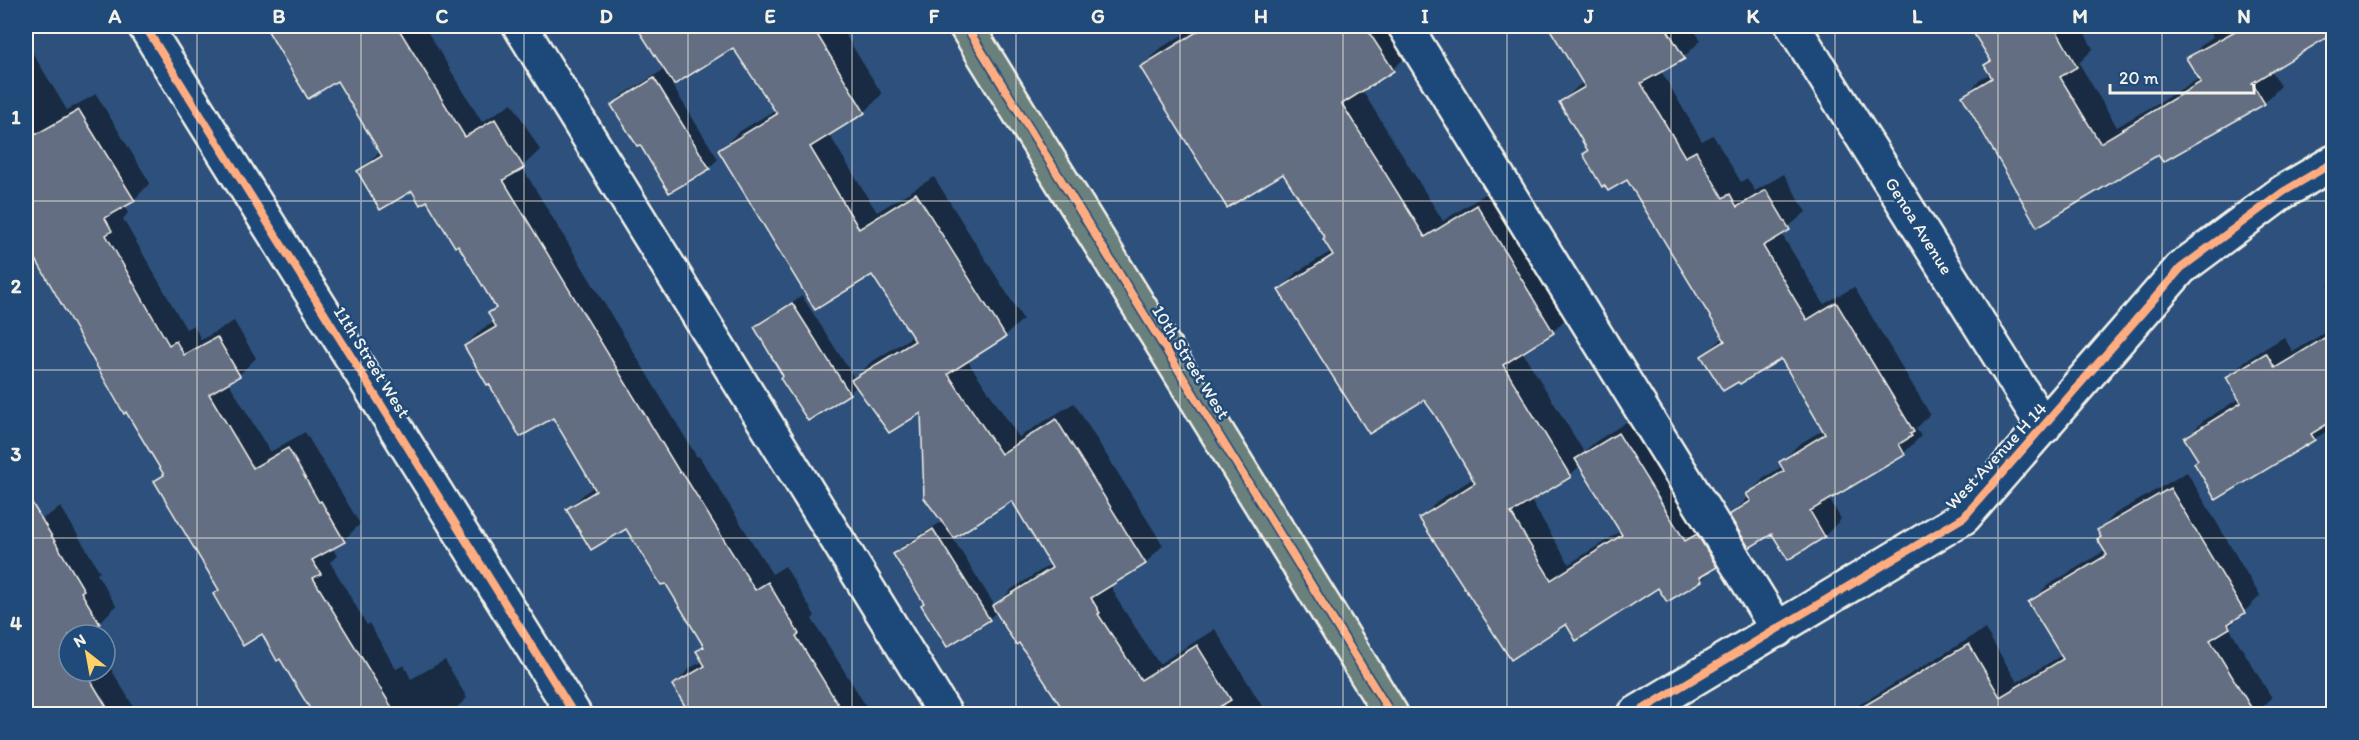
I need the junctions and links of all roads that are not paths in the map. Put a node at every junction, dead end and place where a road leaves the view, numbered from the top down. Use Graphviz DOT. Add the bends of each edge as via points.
graph roads {
  1 [pos="146,26"];
  2 [pos="520,26"];
  3 [pos="966,26"];
  4 [pos="1406,26"];
  5 [pos="1793,26"];
  6 [pos="2334,162"];
  7 [pos="2044,427"];
  8 [pos="1778,630"];
  9 [pos="574,714"];
  10 [pos="945,714"];
  11 [pos="1391,714"];
  12 [pos="1635,714"];
  1 -- 9 [label="street, 11th Street West"];
  2 -- 10 [label="street"];
  3 -- 11 [label="main road, 10th Street West"];
  4 -- 8 [label="street"];
  5 -- 7 [label="street, Genoa Avenue"];
  6 -- 7 [label="street, West Avenue H 14" via="2283,192 2181,268"];
  7 -- 8 [label="street, West Avenue H 14" via="1964,517"];
  8 -- 12 [label="street, West Avenue H 14"];
}
